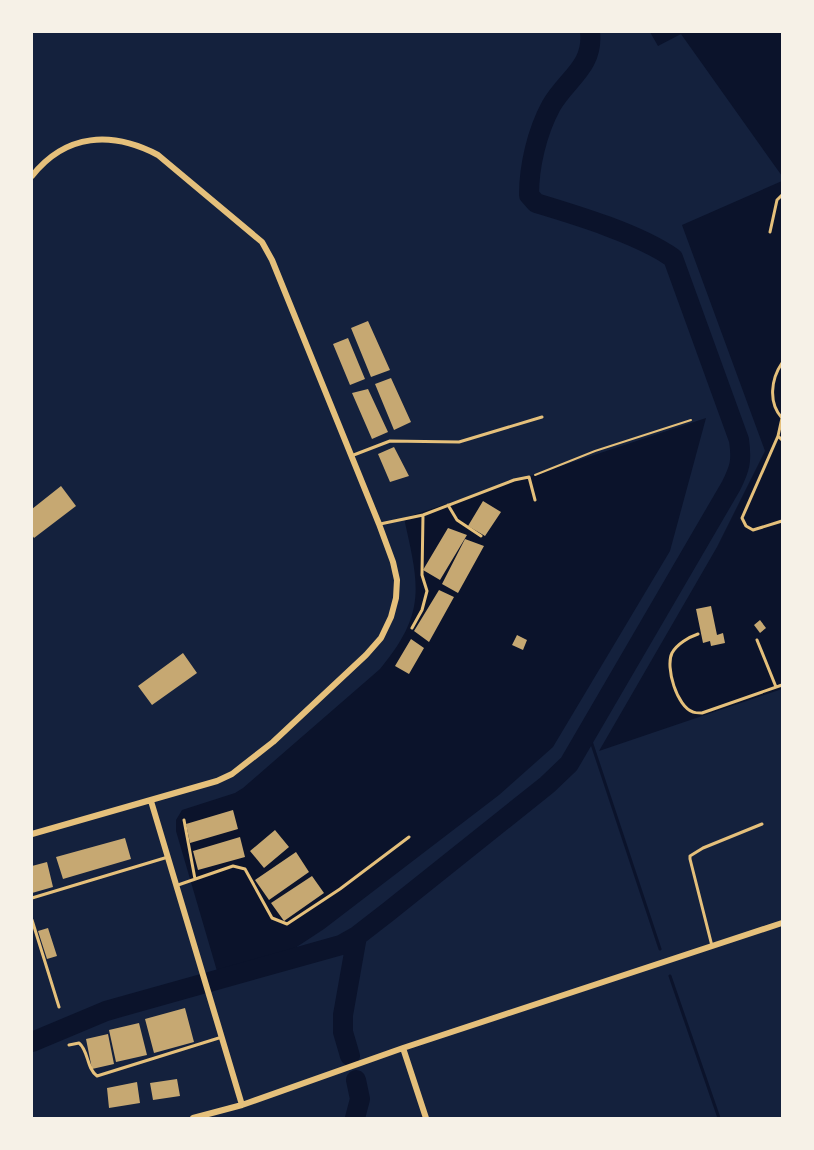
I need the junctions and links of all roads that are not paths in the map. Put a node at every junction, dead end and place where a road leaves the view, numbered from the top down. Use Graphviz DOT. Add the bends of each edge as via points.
graph roads {
  1 [pos="32,176"];
  2 [pos="783,195"];
  3 [pos="770,232"];
  4 [pos="783,363"];
  5 [pos="542,417"];
  6 [pos="783,418"];
  7 [pos="778,436"];
  8 [pos="783,440"];
  9 [pos="351,456"];
  10 [pos="535,500"];
  11 [pos="448,506"];
  12 [pos="423,515"];
  13 [pos="783,521"];
  14 [pos="379,524"];
  15 [pos="481,536"];
  16 [pos="412,628"];
  17 [pos="698,634"];
  18 [pos="757,640"];
  19 [pos="783,685"];
  20 [pos="776,687"];
  21 [pos="151,801"];
  22 [pos="184,820"];
  23 [pos="762,824"];
  24 [pos="32,834"];
  25 [pos="409,837"];
  26 [pos="168,857"];
  27 [pos="195,879"];
  28 [pos="177,886"];
  29 [pos="32,898"];
  30 [pos="32,920"];
  31 [pos="783,923"];
  32 [pos="712,946"];
  33 [pos="59,1007"];
  34 [pos="222,1037"];
  35 [pos="69,1046"];
  36 [pos="403,1048"];
  37 [pos="242,1105"];
  38 [pos="193,1119"];
  39 [pos="426,1119"];
  1 -- 9 [label="street" via="41,164 70,145 105,139 139,145 158,155 262,242"];
  2 -- 3 [label="lane" via="777,200"];
  4 -- 6 [label="lane" via="777,370 772,391 776,411"];
  5 -- 9 [label="lane" via="459,442 390,441"];
  6 -- 7 [label="lane"];
  7 -- 8 [label="lane"];
  7 -- 13 [label="lane" via="742,518 753,530"];
  9 -- 14 [label="street"];
  10 -- 11 [label="lane" via="530,477"];
  11 -- 12 [label="lane"];
  11 -- 15 [label="lane" via="457,520"];
  12 -- 14 [label="lane"];
  12 -- 16 [label="lane" via="422,575 427,591"];
  14 -- 21 [label="street" via="397,580 391,617 381,638 273,742 232,774"];
  17 -- 20 [label="lane" via="676,648 670,659 672,681 687,709 702,713"];
  18 -- 20 [label="lane"];
  19 -- 20 [label="lane"];
  21 -- 24 [label="street"];
  21 -- 26 [label="street"];
  22 -- 27 [label="lane"];
  23 -- 32 [label="lane" via="690,856"];
  25 -- 27 [label="lane" via="287,924 272,918 245,869 233,866"];
  26 -- 28 [label="street"];
  26 -- 29 [label="lane"];
  27 -- 28 [label="lane"];
  28 -- 34 [label="street"];
  30 -- 33 [label="lane"];
  31 -- 32 [label="street"];
  32 -- 36 [label="street"];
  34 -- 35 [label="lane" via="97,1076 83,1046"];
  34 -- 37 [label="street"];
  36 -- 37 [label="street"];
  36 -- 39 [label="street"];
  37 -- 38 [label="street"];
}
